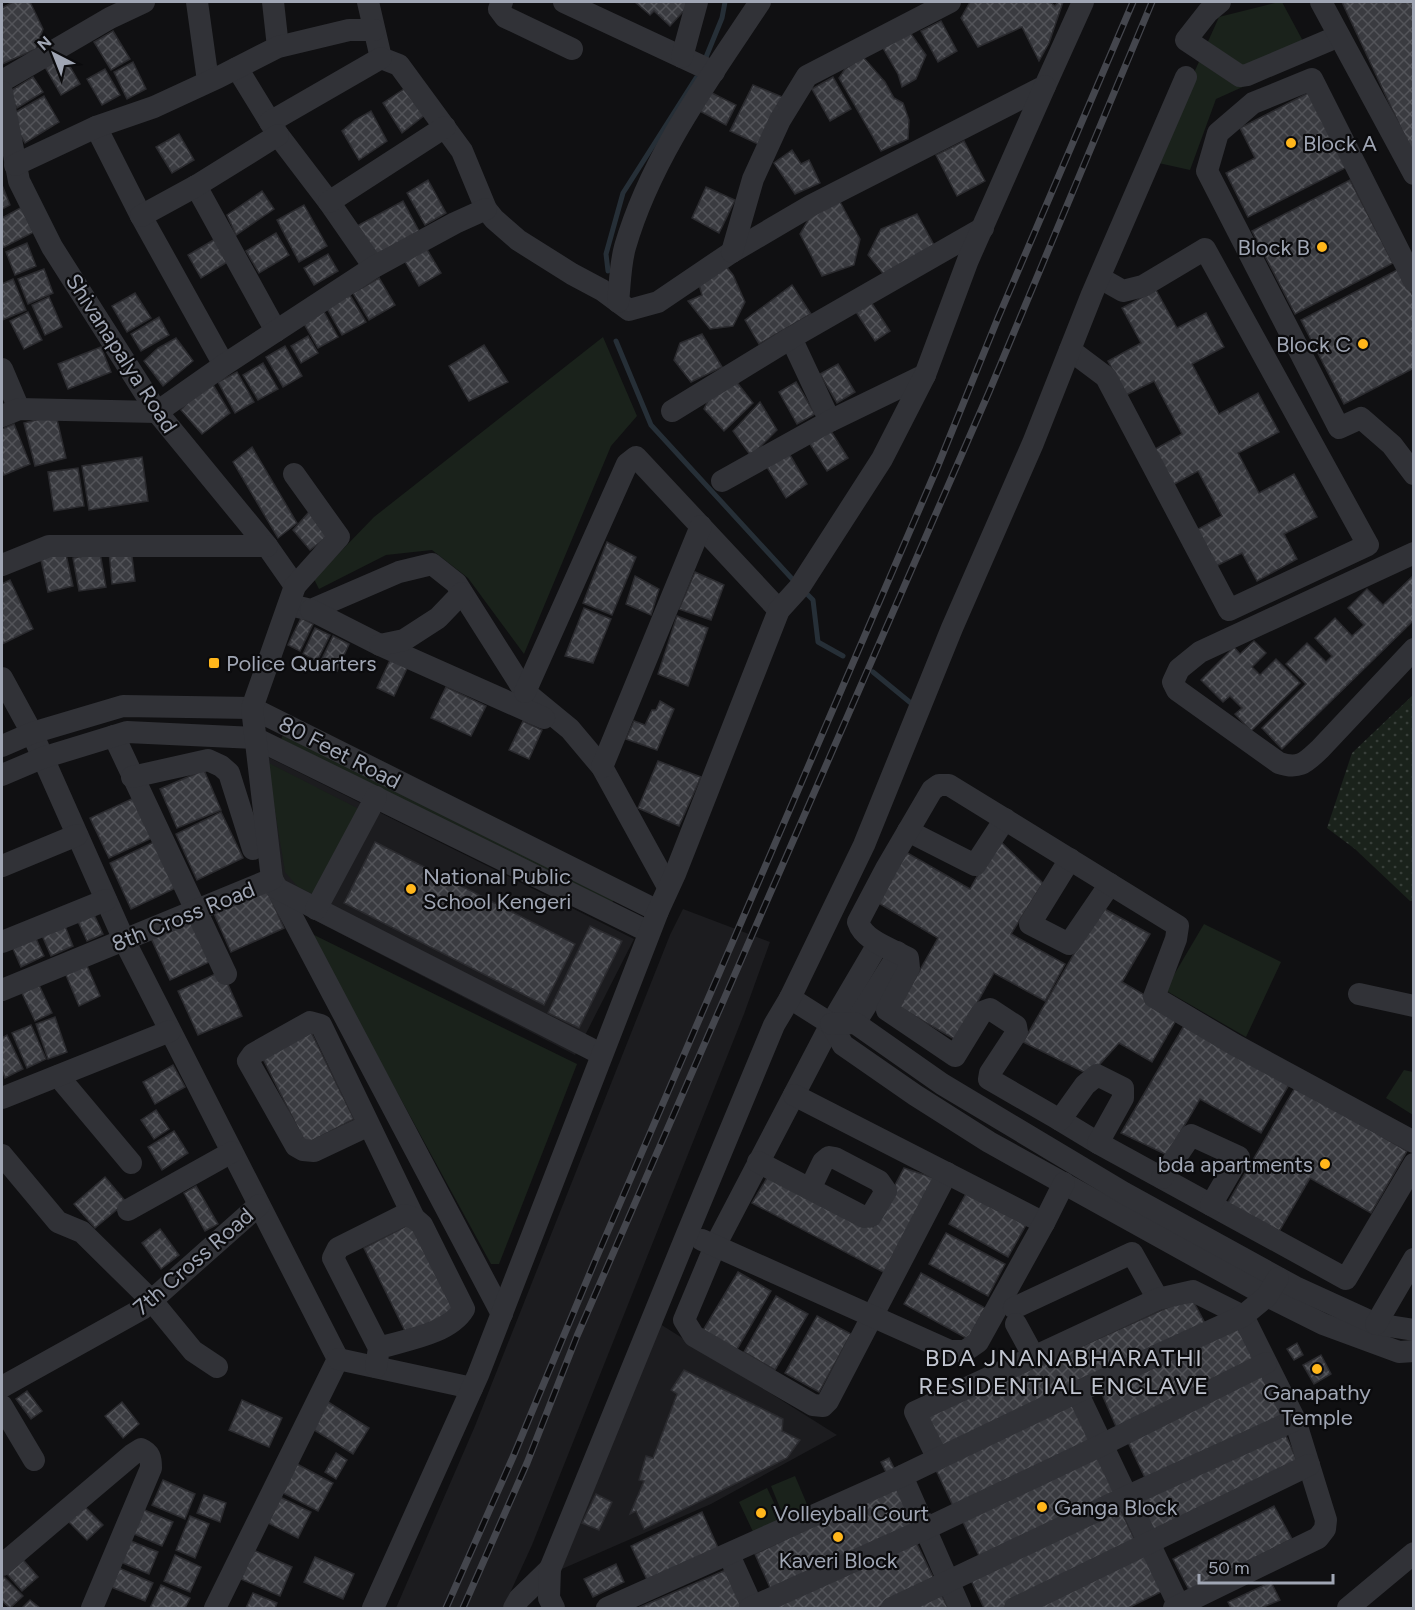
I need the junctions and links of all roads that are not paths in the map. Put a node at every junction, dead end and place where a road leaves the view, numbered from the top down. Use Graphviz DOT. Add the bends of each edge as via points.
graph roads {
  1 [pos="144,2"];
  2 [pos="197,2"];
  3 [pos="273,2"];
  4 [pos="368,2"];
  5 [pos="502,2"];
  6 [pos="564,2"];
  7 [pos="589,2"];
  8 [pos="697,2"];
  9 [pos="760,2"];
  10 [pos="950,2"];
  11 [pos="1083,2"];
  12 [pos="1220,2"];
  13 [pos="1321,2"];
  14 [pos="106,10"];
  15 [pos="374,30"];
  16 [pos="1339,36"];
  17 [pos="278,47"];
  18 [pos="572,49"];
  19 [pos="381,58"];
  20 [pos="698,62"];
  21 [pos="237,68"];
  22 [pos="1186,77"];
  23 [pos="2,81"];
  24 [pos="208,81"];
  25 [pos="1046,86"];
  26 [pos="2,92"];
  27 [pos="96,127"];
  28 [pos="445,127"];
  29 [pos="274,129"];
  30 [pos="15,165"];
  31 [pos="1413,174"];
  32 [pos="196,186"];
  33 [pos="329,202"];
  34 [pos="486,209"];
  35 [pos="141,216"];
  36 [pos="982,228"];
  37 [pos="732,252"];
  38 [pos="374,267"];
  39 [pos="1100,278"];
  40 [pos="1413,281"];
  41 [pos="618,302"];
  42 [pos="276,331"];
  43 [pos="791,338"];
  44 [pos="1071,350"];
  45 [pos="224,365"];
  46 [pos="2,369"];
  47 [pos="925,375"];
  48 [pos="672,411"];
  49 [pos="157,412"];
  50 [pos="10,413"];
  51 [pos="830,422"];
  52 [pos="294,474"];
  53 [pos="1413,474"];
  54 [pos="722,481"];
  55 [pos="701,526"];
  56 [pos="267,546"];
  57 [pos="1413,553"];
  58 [pos="2,565"];
  59 [pos="462,593"];
  60 [pos="299,600"];
  61 [pos="779,610"];
  62 [pos="380,645"];
  63 [pos="1413,649"];
  64 [pos="2,678"];
  65 [pos="525,692"];
  66 [pos="252,708"];
  67 [pos="570,729"];
  68 [pos="32,734"];
  69 [pos="114,736"];
  70 [pos="255,738"];
  71 [pos="2,746"];
  72 [pos="42,758"];
  73 [pos="602,767"];
  74 [pos="2,775"];
  75 [pos="132,777"];
  76 [pos="376,797"];
  77 [pos="1005,819"];
  78 [pos="908,831"];
  79 [pos="77,835"];
  80 [pos="253,849"];
  81 [pos="1070,859"];
  82 [pos="2,866"];
  83 [pos="274,884"];
  84 [pos="1110,884"];
  85 [pos="668,887"];
  86 [pos="106,900"];
  87 [pos="316,909"];
  88 [pos="197,910"];
  89 [pos="658,911"];
  90 [pos="649,932"];
  91 [pos="124,940"];
  92 [pos="2,942"];
  93 [pos="888,948"];
  94 [pos="226,974"];
  95 [pos="2,990"];
  96 [pos="1359,994"];
  97 [pos="790,998"];
  98 [pos="1413,1006"];
  99 [pos="855,1023"];
  100 [pos="831,1024"];
  101 [pos="170,1031"];
  102 [pos="601,1054"];
  103 [pos="955,1056"];
  104 [pos="58,1076"];
  105 [pos="989,1079"];
  106 [pos="794,1095"];
  107 [pos="2,1098"];
  108 [pos="1060,1120"];
  109 [pos="369,1125"];
  110 [pos="1413,1142"];
  111 [pos="1098,1143"];
  112 [pos="232,1152"];
  113 [pos="2,1155"];
  114 [pos="758,1162"];
  115 [pos="131,1163"];
  116 [pos="1413,1164"];
  117 [pos="947,1173"];
  118 [pos="1162,1178"];
  119 [pos="1064,1183"];
  120 [pos="810,1189"];
  121 [pos="259,1205"];
  122 [pos="1211,1205"];
  123 [pos="128,1210"];
  124 [pos="414,1218"];
  125 [pos="1044,1223"];
  126 [pos="687,1234"];
  127 [pos="715,1246"];
  128 [pos="1413,1259"];
  129 [pos="1346,1279"];
  130 [pos="1273,1287"];
  131 [pos="1158,1299"];
  132 [pos="152,1301"];
  133 [pos="1333,1305"];
  134 [pos="502,1314"];
  135 [pos="1243,1316"];
  136 [pos="872,1317"];
  137 [pos="1413,1330"];
  138 [pos="1377,1335"];
  139 [pos="1413,1351"];
  140 [pos="1034,1357"];
  141 [pos="377,1358"];
  142 [pos="338,1359"];
  143 [pos="1266,1363"];
  144 [pos="217,1367"];
  145 [pos="1413,1369"];
  146 [pos="472,1388"];
  147 [pos="2,1390"];
  148 [pos="1077,1392"];
  149 [pos="1295,1420"];
  150 [pos="1102,1445"];
  151 [pos="938,1459"];
  152 [pos="34,1460"];
  153 [pos="1309,1465"];
  154 [pos="902,1476"];
  155 [pos="1126,1497"];
  156 [pos="925,1529"];
  157 [pos="1149,1543"];
  158 [pos="1413,1553"];
  159 [pos="729,1555"];
  160 [pos="2,1565"];
  161 [pos="550,1569"];
  162 [pos="948,1583"];
  163 [pos="92,1608"];
  164 [pos="215,1608"];
  165 [pos="374,1608"];
  166 [pos="514,1608"];
  167 [pos="554,1608"];
  168 [pos="607,1608"];
  169 [pos="752,1608"];
  170 [pos="892,1608"];
  171 [pos="960,1608"];
  172 [pos="1015,1608"];
  173 [pos="1178,1608"];
  174 [pos="1348,1608"];
  1 -- 14 [label="street"];
  2 -- 24 [label="street"];
  3 -- 17 [label="street"];
  4 -- 15 [label="street"];
  5 -- 18 [label="street" via="499,9 505,17"];
  6 -- 20 [label="street"];
  7 -- 20 [label="street"];
  8 -- 20 [label="street"];
  9 -- 20 [label="street"];
  10 -- 37 [label="street" via="807,76 780,120 753,179"];
  11 -- 25 [label="street"];
  12 -- 16 [label="street" via="1186,39 1240,76"];
  13 -- 16 [label="street"];
  14 -- 23 [label="street"];
  15 -- 17 [label="street" via="349,30"];
  15 -- 19 [label="street"];
  16 -- 31 [label="street"];
  17 -- 21 [label="street"];
  19 -- 28 [label="street" via="399,65"];
  19 -- 29 [label="street"];
  20 -- 41 [label="street" via="637,209 624,250"];
  21 -- 24 [label="street"];
  21 -- 29 [label="street"];
  22 -- 39 [label="street"];
  24 -- 27 [label="street" via="153,107"];
  25 -- 36 [label="street"];
  25 -- 37 [label="street" via="812,205"];
  26 -- 30 [label="street, Shivanapalya Road"];
  27 -- 30 [label="street"];
  27 -- 35 [label="street"];
  28 -- 33 [label="street"];
  28 -- 34 [label="street" via="462,151"];
  29 -- 32 [label="street"];
  29 -- 33 [label="street"];
  30 -- 49 [label="street, Shivanapalya Road" via="19,182 52,247"];
  32 -- 35 [label="street"];
  32 -- 42 [label="street"];
  33 -- 38 [label="street"];
  34 -- 38 [label="street"];
  34 -- 41 [label="street" via="518,240"];
  35 -- 45 [label="street"];
  36 -- 43 [label="street"];
  36 -- 47 [label="street"];
  37 -- 41 [label="street" via="658,302 629,310"];
  38 -- 42 [label="street"];
  39 -- 44 [label="street"];
  39 -- 44 [label="street" via="1123,291 1143,286 1204,249 1368,545 1228,610 1106,377"];
  40 -- 53 [label="street" via="1312,79 1253,103 1218,133 1207,171 1339,428 1361,418 1392,445"];
  42 -- 45 [label="street"];
  43 -- 48 [label="street"];
  43 -- 51 [label="street"];
  44 -- 97 [label="street" via="864,844"];
  45 -- 49 [label="street"];
  46 -- 50 [label="street"];
  47 -- 51 [label="street"];
  47 -- 61 [label="street" via="882,459 802,584"];
  49 -- 50 [label="street"];
  49 -- 56 [label="street, Shivanapalya Road"];
  51 -- 54 [label="street"];
  52 -- 60 [label="street" via="339,537"];
  55 -- 61 [label="street"];
  55 -- 65 [label="street" via="636,457 627,464"];
  55 -- 73 [label="street"];
  56 -- 58 [label="street" via="49,546"];
  56 -- 60 [label="street, Shivanapalya Road"];
  57 -- 63 [label="street" via="1200,652 1179,669 1173,682 1177,690 1280,763 1292,767 1304,763 1320,749"];
  59 -- 60 [label="street" via="456,583 432,564"];
  59 -- 62 [label="street" via="438,618 404,640"];
  59 -- 65 [label="street"];
  60 -- 62 [label="street"];
  60 -- 66 [label="street"];
  61 -- 85 [label="street"];
  62 -- 67 [label="street"];
  64 -- 68 [label="street"];
  65 -- 67 [label="street"];
  66 -- 68 [label="street, 80 Feet Road" via="123,706"];
  66 -- 70 [label="street, 8th Cross Road"];
  66 -- 89 [label="street, 80 Feet Road"];
  67 -- 73 [label="street"];
  68 -- 71 [label="street, 80 Feet Road"];
  68 -- 72 [label="street"];
  69 -- 70 [label="street, 80 Feet Road" via="127,732"];
  69 -- 72 [label="street, 80 Feet Road"];
  69 -- 75 [label="street"];
  70 -- 76 [label="street, 80 Feet Road"];
  70 -- 83 [label="street, 8th Cross Road"];
  72 -- 74 [label="street, 80 Feet Road"];
  72 -- 79 [label="street"];
  73 -- 85 [label="street"];
  75 -- 80 [label="street" via="208,760 221,766 230,773"];
  75 -- 88 [label="street"];
  76 -- 87 [label="street"];
  76 -- 90 [label="street, 80 Feet Road"];
  77 -- 78 [label="street" via="975,865"];
  77 -- 78 [label="street" via="949,785 939,785 932,790"];
  77 -- 81 [label="street"];
  78 -- 93 [label="street" via="858,922"];
  79 -- 82 [label="street"];
  79 -- 86 [label="street"];
  81 -- 84 [label="street"];
  81 -- 84 [label="street" via="1030,924 1069,945"];
  83 -- 87 [label="street"];
  83 -- 88 [label="street, 8th Cross Road"];
  83 -- 134 [label="street"];
  84 -- 110 [label="street" via="1178,926 1154,997"];
  85 -- 89 [label="street"];
  86 -- 91 [label="street"];
  86 -- 92 [label="street"];
  87 -- 102 [label="street"];
  88 -- 91 [label="street, 8th Cross Road"];
  88 -- 94 [label="street"];
  89 -- 90 [label="street"];
  90 -- 102 [label="street"];
  91 -- 95 [label="street, 8th Cross Road"];
  91 -- 101 [label="street"];
  93 -- 99 [label="street" via="894,962"];
  93 -- 100 [label="street"];
  93 -- 103 [label="street" via="908,958 909,968 887,1011"];
  96 -- 98 [label="street"];
  97 -- 100 [label="street"];
  97 -- 126 [label="street" via="774,1025"];
  99 -- 100 [label="street"];
  99 -- 130 [label="street" via="942,1084"];
  100 -- 106 [label="street"];
  100 -- 119 [label="street" via="843,1045 915,1095"];
  101 -- 104 [label="street"];
  101 -- 112 [label="street"];
  102 -- 134 [label="street"];
  103 -- 105 [label="street"];
  103 -- 105 [label="street" via="982,1012 990,1009 1016,1026 1017,1032"];
  104 -- 107 [label="street"];
  104 -- 115 [label="street"];
  105 -- 108 [label="street"];
  106 -- 114 [label="street"];
  106 -- 117 [label="street"];
  108 -- 111 [label="street"];
  108 -- 111 [label="street" via="1097,1075 1123,1088 1123,1098"];
  109 -- 109 [label="street" via="321,1025 310,1022 252,1054 248,1061 296,1146 303,1150 314,1151"];
  109 -- 124 [label="street"];
  111 -- 118 [label="street"];
  112 -- 121 [label="street"];
  112 -- 123 [label="street"];
  113 -- 132 [label="street" via="58,1222 82,1232"];
  114 -- 120 [label="street"];
  114 -- 127 [label="street"];
  116 -- 129 [label="street"];
  117 -- 125 [label="street"];
  117 -- 136 [label="street"];
  118 -- 122 [label="street"];
  118 -- 122 [label="street" via="1191,1135 1239,1157"];
  119 -- 125 [label="street"];
  119 -- 130 [label="street"];
  121 -- 132 [label="street, 7th Cross Road"];
  121 -- 142 [label="street"];
  122 -- 129 [label="street"];
  124 -- 141 [label="street" via="404,1215 338,1248 333,1258"];
  124 -- 141 [label="street" via="422,1225 464,1309 447,1327"];
  125 -- 136 [label="street" via="978,1342 965,1351 950,1351"];
  126 -- 127 [label="street"];
  126 -- 161 [label="street"];
  127 -- 136 [label="street"];
  127 -- 136 [label="street" via="684,1320 689,1330 813,1405 823,1406 828,1401"];
  128 -- 138 [label="street"];
  129 -- 133 [label="street"];
  130 -- 133 [label="street"];
  130 -- 135 [label="street"];
  130 -- 138 [label="street" via="1323,1324"];
  131 -- 135 [label="street" via="1193,1291"];
  131 -- 140 [label="street"];
  131 -- 140 [label="street" via="1132,1253 1015,1316"];
  132 -- 144 [label="street" via="193,1351"];
  132 -- 147 [label="street, 7th Cross Road"];
  133 -- 138 [label="street"];
  134 -- 146 [label="street"];
  135 -- 143 [label="street"];
  135 -- 148 [label="street"];
  137 -- 138 [label="street"];
  138 -- 139 [label="street" via="1399,1352"];
  138 -- 145 [label="street"];
  140 -- 151 [label="street" via="915,1412"];
  141 -- 142 [label="street"];
  141 -- 146 [label="street"];
  142 -- 164 [label="street"];
  143 -- 149 [label="street"];
  143 -- 150 [label="street"];
  146 -- 165 [label="street"];
  147 -- 152 [label="street"];
  148 -- 150 [label="street"];
  148 -- 151 [label="street"];
  149 -- 153 [label="street"];
  149 -- 155 [label="street"];
  150 -- 155 [label="street"];
  150 -- 156 [label="street"];
  151 -- 154 [label="street"];
  153 -- 157 [label="street"];
  153 -- 173 [label="street" via="1326,1520 1318,1538"];
  154 -- 156 [label="street"];
  154 -- 159 [label="street"];
  155 -- 157 [label="street"];
  155 -- 162 [label="street"];
  156 -- 162 [label="street"];
  156 -- 169 [label="street"];
  157 -- 172 [label="street"];
  157 -- 173 [label="street"];
  158 -- 174 [label="street"];
  159 -- 168 [label="street"];
  159 -- 169 [label="street"];
  160 -- 163 [label="street" via="133,1454 141,1449 147,1451 151,1468"];
  161 -- 166 [label="street"];
  161 -- 167 [label="street" via="549,1598"];
  162 -- 170 [label="street"];
  162 -- 171 [label="street"];
}
